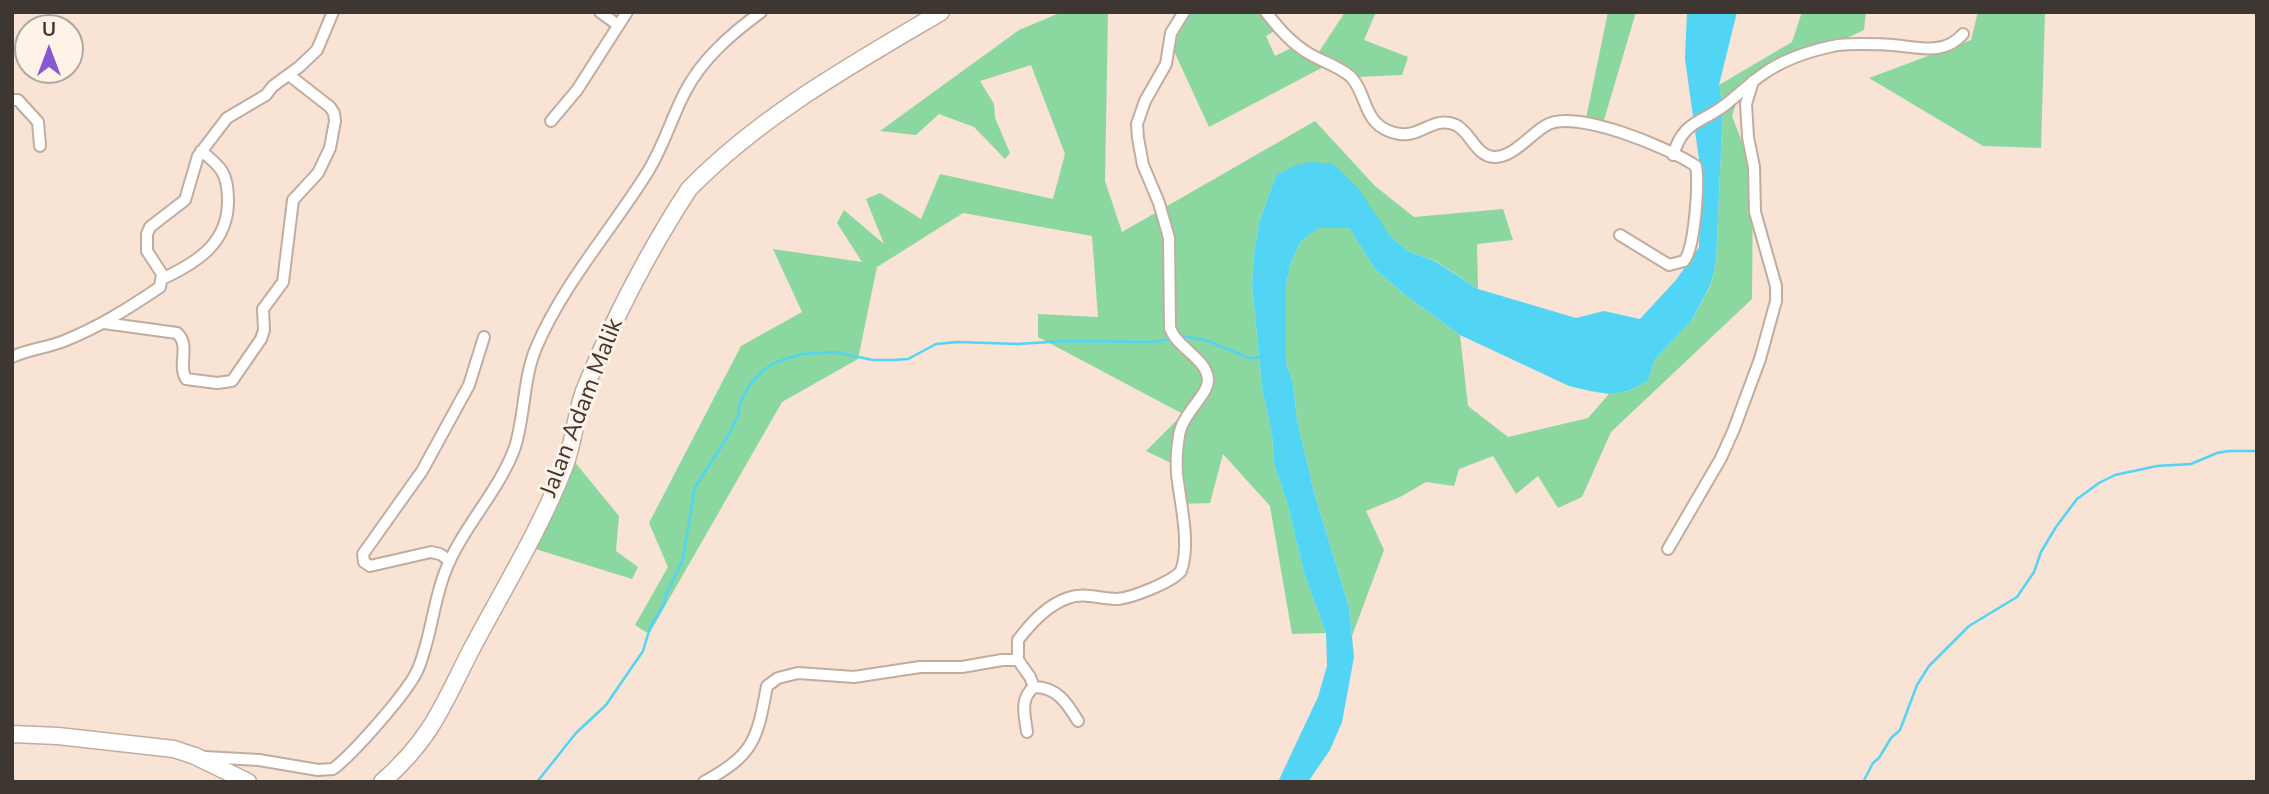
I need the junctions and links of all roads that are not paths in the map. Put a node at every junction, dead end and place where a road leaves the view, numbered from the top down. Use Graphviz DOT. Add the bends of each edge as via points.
graph roads {
  1 [pos="333,12"];
  2 [pos="600,12"];
  3 [pos="627,12"];
  4 [pos="761,12"];
  5 [pos="941,12"];
  6 [pos="1184,12"];
  7 [pos="1266,12"];
  8 [pos="618,25"];
  9 [pos="1963,34"];
  10 [pos="289,75"];
  11 [pos="1753,81"];
  12 [pos="12,100"];
  13 [pos="551,121"];
  14 [pos="40,146"];
  15 [pos="201,151"];
  16 [pos="1673,155"];
  17 [pos="1620,235"];
  18 [pos="162,279"];
  19 [pos="104,323"];
  20 [pos="484,337"];
  21 [pos="12,357"];
  22 [pos="1668,549"];
  23 [pos="450,561"];
  24 [pos="1018,660"];
  25 [pos="1034,687"];
  26 [pos="1078,721"];
  27 [pos="1027,733"];
  28 [pos="12,734"];
  29 [pos="195,756"];
  30 [pos="248,782"];
  31 [pos="382,782"];
  32 [pos="704,782"];
  1 -- 10 [label="street" via="317,50"];
  2 -- 8 [label="street"];
  3 -- 8 [label="street"];
  4 -- 23 [label="street" via="698,70 646,175 552,315 535,351 514,447"];
  5 -- 31 [label="highway, Jalan Adam Malik" via="820,85 760,128 689,189 617,316 583,394 564,469 513,575 438,717 423,740"];
  6 -- 24 [label="street" via="1171,33 1166,64 1138,124 1143,165 1169,237 1170,328 1198,360 1208,382 1179,432 1177,474 1184,565 1170,580 1124,597 1082,595 1060,601 1018,640"];
  7 -- 16 [label="street" via="1291,42 1352,79 1374,121 1400,134 1446,121 1460,127 1487,156 1496,157 1545,126 1574,121 1625,132"];
  8 -- 13 [label="street" via="577,90"];
  9 -- 11 [label="street" via="1929,50 1836,45 1785,62"];
  10 -- 15 [label="street" via="230,116"];
  10 -- 19 [label="street" via="330,107 335,121 317,173 293,200 284,282 263,309 261,339 236,377 223,383 186,379 184,342 177,333"];
  11 -- 16 [label="street" via="1723,107 1686,128"];
  11 -- 22 [label="street" via="1746,104 1755,212 1776,286 1776,302 1734,429"];
  12 -- 14 [label="street" via="18,100 38,122"];
  15 -- 18 [label="street" via="185,200 146,234 146,251"];
  15 -- 18 [label="street" via="227,179 223,230 207,251"];
  16 -- 17 [label="street" via="1697,169 1688,258 1676,265 1664,262"];
  18 -- 19 [label="street" via="160,287"];
  19 -- 21 [label="street"];
  20 -- 23 [label="street" via="469,385 422,471 363,554 370,566 431,552"];
  23 -- 29 [label="street" via="413,680 333,769"];
  24 -- 25 [label="street"];
  24 -- 32 [label="street" via="920,667 863,677 798,673 778,678 767,686 752,744"];
  25 -- 26 [label="street" via="1053,690"];
  25 -- 27 [label="street" via="1024,703"];
  28 -- 29 [label="highway" via="141,744"];
  29 -- 30 [label="highway"];
}
